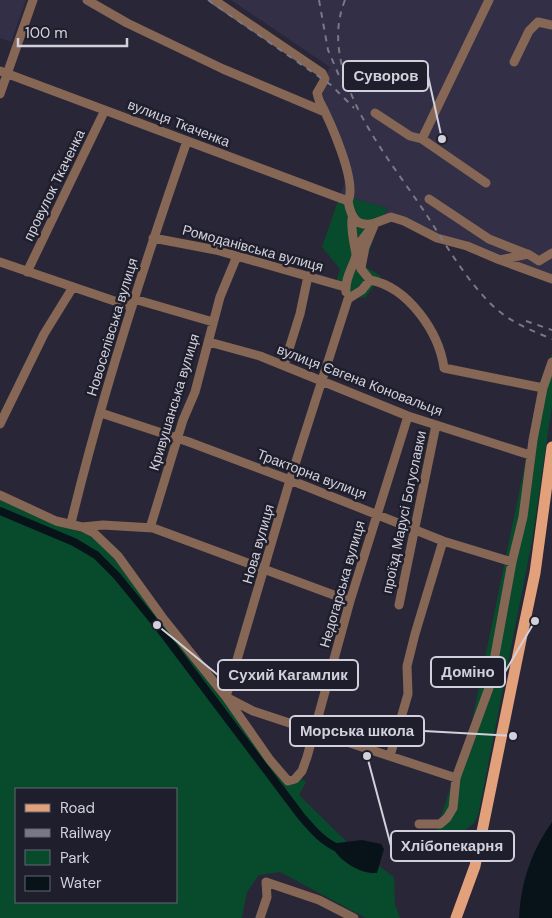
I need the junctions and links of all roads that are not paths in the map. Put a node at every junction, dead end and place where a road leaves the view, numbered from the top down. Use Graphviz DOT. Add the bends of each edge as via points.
graph roads {
  1 [pos="33,0"];
  2 [pos="87,0"];
  3 [pos="214,0"];
  4 [pos="490,0"];
  5 [pos="552,24"];
  6 [pos="514,62"];
  7 [pos="4,72"];
  8 [pos="0,94"];
  9 [pos="105,110"];
  10 [pos="325,112"];
  11 [pos="375,113"];
  12 [pos="422,139"];
  13 [pos="187,141"];
  14 [pos="486,183"];
  15 [pos="429,199"];
  16 [pos="348,201"];
  17 [pos="352,219"];
  18 [pos="375,224"];
  19 [pos="154,238"];
  20 [pos="552,253"];
  21 [pos="528,254"];
  22 [pos="237,256"];
  23 [pos="356,256"];
  24 [pos="500,260"];
  25 [pos="539,261"];
  26 [pos="0,262"];
  27 [pos="361,269"];
  28 [pos="526,269"];
  29 [pos="27,272"];
  30 [pos="308,276"];
  31 [pos="552,279"];
  32 [pos="370,280"];
  33 [pos="73,287"];
  34 [pos="345,287"];
  35 [pos="348,299"];
  36 [pos="133,303"];
  37 [pos="213,322"];
  38 [pos="209,342"];
  39 [pos="552,362"];
  40 [pos="284,365"];
  41 [pos="322,380"];
  42 [pos="543,388"];
  43 [pos="101,413"];
  44 [pos="408,416"];
  45 [pos="0,424"];
  46 [pos="436,426"];
  47 [pos="178,438"];
  48 [pos="552,447"];
  49 [pos="530,455"];
  50 [pos="290,480"];
  51 [pos="0,495"];
  52 [pos="376,514"];
  53 [pos="71,523"];
  54 [pos="82,527"];
  55 [pos="150,528"];
  56 [pos="414,529"];
  57 [pos="443,541"];
  58 [pos="512,562"];
  59 [pos="265,570"];
  60 [pos="350,601"];
  61 [pos="399,605"];
  62 [pos="226,697"];
  63 [pos="314,730"];
  64 [pos="390,756"];
  65 [pos="456,778"];
  66 [pos="419,824"];
  67 [pos="260,918"];
  68 [pos="354,918"];
  69 [pos="456,918"];
  1 -- 7 [label="street"];
  2 -- 10 [label="street" via="223,69"];
  3 -- 10 [label="street" via="322,73 325,79 317,93"];
  4 -- 12 [label="street"];
  5 -- 6 [label="street" via="538,22 529,31"];
  7 -- 8 [label="street"];
  7 -- 9 [label="street, вулиця Ткаченка"];
  9 -- 13 [label="street, вулиця Ткаченка"];
  9 -- 29 [label="street, провулок Ткаченка"];
  10 -- 16 [label="street" via="345,165 351,196"];
  11 -- 12 [label="street" via="410,136"];
  12 -- 14 [label="street"];
  13 -- 16 [label="street, вулиця Ткаченка"];
  13 -- 19 [label="street, Новоселівська вулиця"];
  15 -- 21 [label="street" via="489,239"];
  16 -- 17 [label="street"];
  17 -- 18 [label="street" via="362,224"];
  17 -- 23 [label="street" via="351,237"];
  18 -- 23 [label="street" via="362,240"];
  18 -- 24 [label="street" via="391,218 404,221 437,238"];
  18 -- 27 [label="street" via="365,247"];
  19 -- 22 [label="street, Ромоданівська вулиця"];
  19 -- 36 [label="street, Новоселівська вулиця"];
  20 -- 25 [label="street"];
  21 -- 24 [label="street"];
  21 -- 25 [label="street"];
  22 -- 30 [label="street, Ромоданівська вулиця"];
  22 -- 37 [label="street, Кривушанська вулиця"];
  23 -- 27 [label="street"];
  23 -- 34 [label="street"];
  24 -- 28 [label="street"];
  25 -- 28 [label="street"];
  26 -- 29 [label="street"];
  27 -- 32 [label="street"];
  28 -- 31 [label="street"];
  29 -- 33 [label="street"];
  30 -- 34 [label="street, Ромоданівська вулиця"];
  30 -- 40 [label="street"];
  32 -- 35 [label="street"];
  32 -- 42 [label="street" via="382,282 420,312 442,354 444,368"];
  33 -- 36 [label="street"];
  33 -- 45 [label="street" via="44,334"];
  34 -- 35 [label="street"];
  35 -- 41 [label="street, Нова вулиця"];
  36 -- 37 [label="street"];
  36 -- 43 [label="street, Новоселівська вулиця"];
  37 -- 38 [label="street, Кривушанська вулиця"];
  38 -- 40 [label="street, вулиця Євгена Коновальця"];
  38 -- 47 [label="street, Кривушанська вулиця"];
  39 -- 42 [label="street"];
  40 -- 41 [label="street, вулиця Євгена Коновальця"];
  41 -- 44 [label="street, вулиця Євгена Коновальця"];
  41 -- 50 [label="street, Нова вулиця"];
  42 -- 49 [label="street"];
  43 -- 47 [label="street, Тракторна вулиця"];
  43 -- 53 [label="street, Новоселівська вулиця"];
  44 -- 46 [label="street, вулиця Євгена Коновальця"];
  44 -- 52 [label="street, Недогарська вулиця"];
  46 -- 49 [label="street, вулиця Євгена Коновальця"];
  46 -- 56 [label="street, проїзд Марусі Богуславки"];
  47 -- 50 [label="street, Тракторна вулиця"];
  47 -- 55 [label="street, Кривушанська вулиця"];
  48 -- 69 [label="main road" via="535,573 475,866"];
  49 -- 58 [label="street" via="523,517"];
  50 -- 52 [label="street, Тракторна вулиця"];
  50 -- 59 [label="street, Нова вулиця"];
  51 -- 53 [label="street" via="56,521"];
  52 -- 56 [label="street, Тракторна вулиця"];
  52 -- 60 [label="street, Недогарська вулиця"];
  53 -- 54 [label="street"];
  54 -- 55 [label="street"];
  54 -- 62 [label="street" via="94,533 118,556"];
  55 -- 59 [label="street"];
  56 -- 57 [label="street, Тракторна вулиця"];
  56 -- 61 [label="street, проїзд Марусі Богуславки"];
  57 -- 58 [label="street, Тракторна вулиця"];
  57 -- 64 [label="street" via="407,666 408,694"];
  58 -- 65 [label="street" via="490,688"];
  59 -- 60 [label="street"];
  59 -- 62 [label="street, Нова вулиця"];
  60 -- 63 [label="street, Недогарська вулиця"];
  62 -- 63 [label="street" via="239,706"];
  62 -- 63 [label="street, Недогарська вулиця" via="288,780 295,779 302,771"];
  63 -- 64 [label="street"];
  64 -- 65 [label="street"];
  65 -- 66 [label="street" via="452,808 447,818 440,824"];
  67 -- 68 [label="street" via="267,897 266,882 319,900"];
}
